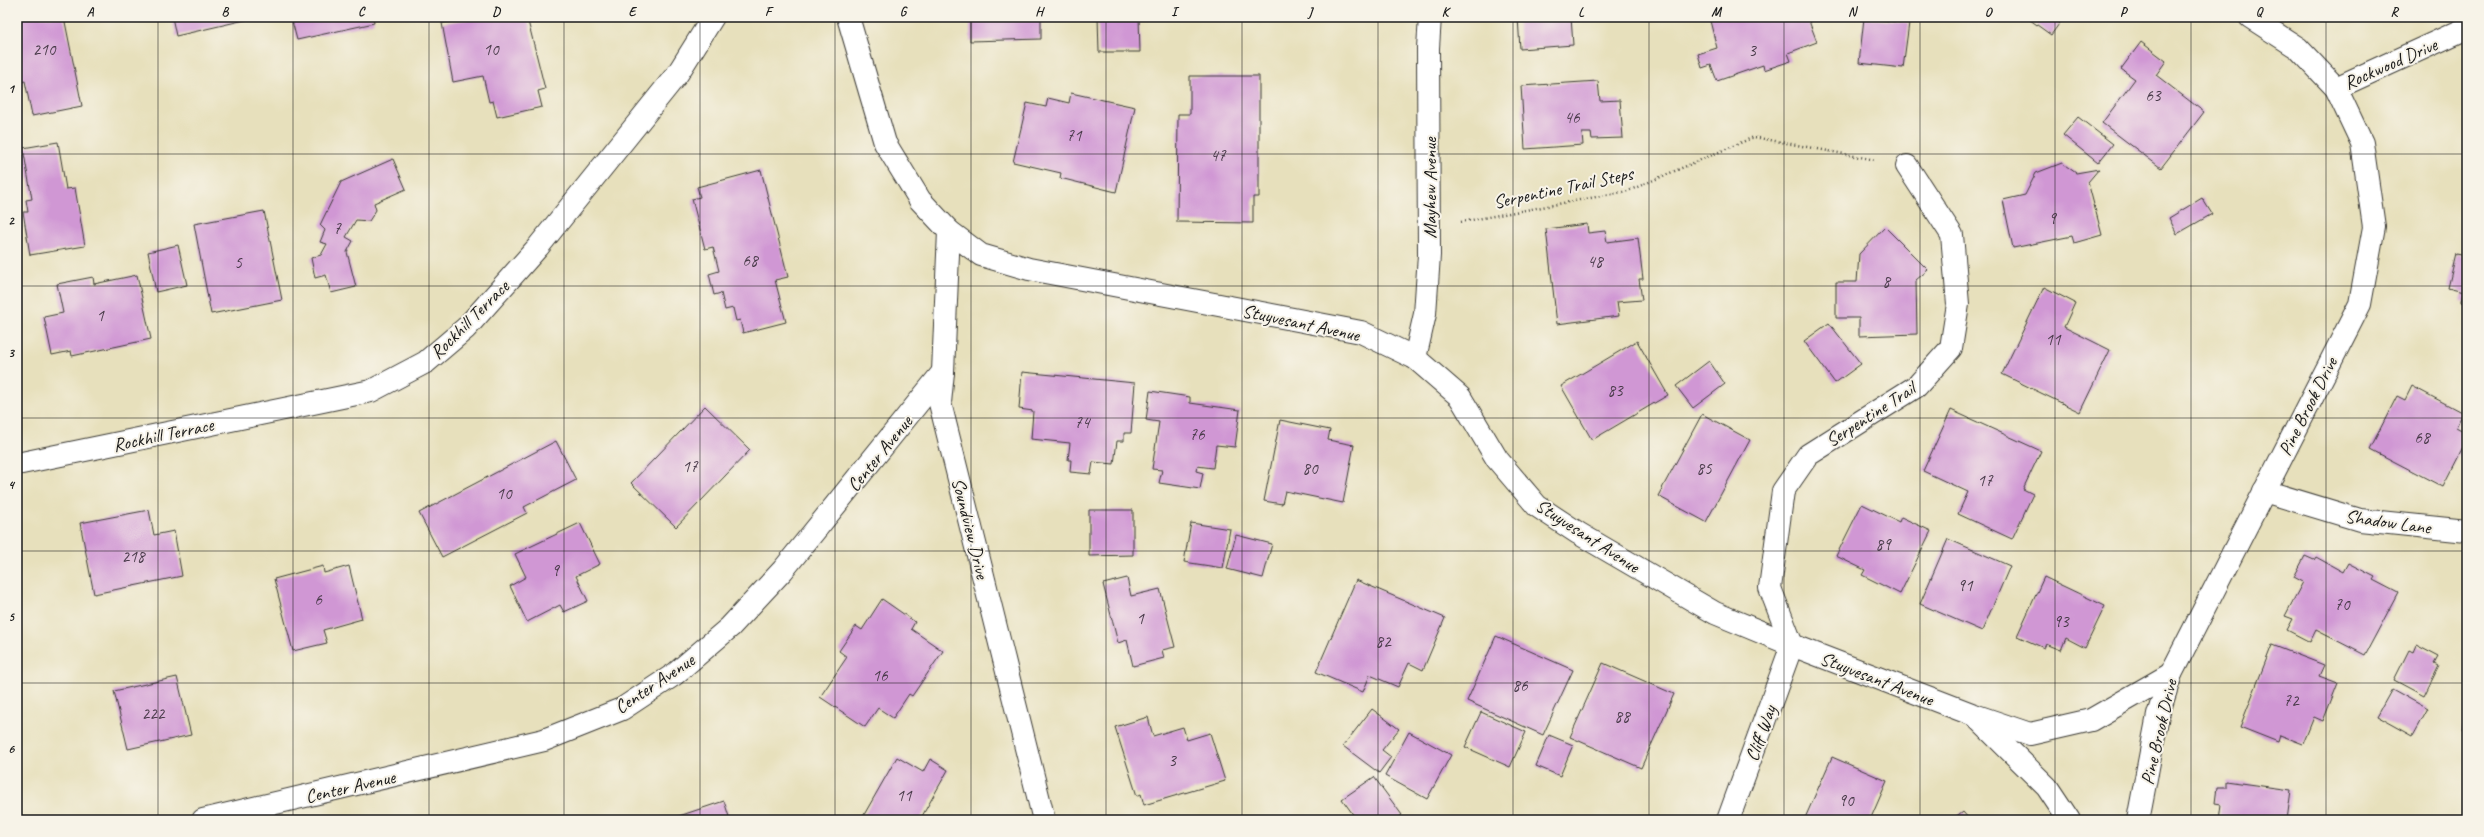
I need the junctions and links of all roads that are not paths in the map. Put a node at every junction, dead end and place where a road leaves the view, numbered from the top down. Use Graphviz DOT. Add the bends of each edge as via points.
graph roads {
  1 [pos="713,17"];
  2 [pos="848,17"];
  3 [pos="1430,17"];
  4 [pos="2250,17"];
  5 [pos="2467,28"];
  6 [pos="2336,88"];
  7 [pos="1907,166"];
  8 [pos="949,231"];
  9 [pos="1415,358"];
  10 [pos="943,372"];
  11 [pos="17,464"];
  12 [pos="2264,491"];
  13 [pos="2467,531"];
  14 [pos="1792,646"];
  15 [pos="2171,674"];
  16 [pos="1974,715"];
  17 [pos="1032,766"];
  18 [pos="203,820"];
  19 [pos="1029,820"];
  20 [pos="1044,820"];
  21 [pos="1728,820"];
  22 [pos="2069,820"];
  23 [pos="2138,820"];
  1 -- 11 [label="street, Rockhill Terrace" via="678,73 538,247 466,328 426,362 371,391"];
  2 -- 8 [label="street, Stuyvesant Avenue" via="885,143 920,200"];
  3 -- 9 [label="street, Mayhew Avenue" via="1429,228 1425,314"];
  4 -- 6 [label="street, Pine Brook Drive" via="2298,48"];
  5 -- 6 [label="street, Rockwood Drive"];
  6 -- 12 [label="street, Pine Brook Drive" via="2362,143 2374,226 2360,304"];
  7 -- 14 [label="street, Serpentine Trail" via="1952,235 1958,304 1951,348 1917,386 1808,455 1783,491 1770,588"];
  8 -- 9 [label="street, Stuyvesant Avenue" via="981,255 1029,269 1361,332"];
  8 -- 10 [label="street, Soundview Drive"];
  9 -- 14 [label="street, Stuyvesant Avenue" via="1460,397 1497,459 1537,506 1578,533 1715,613"];
  10 -- 17 [label="street, Soundview Drive" via="940,403"];
  10 -- 18 [label="street, Center Avenue" via="783,570 730,627 675,674 622,709 544,740"];
  12 -- 13 [label="street, Shadow Lane" via="2360,520"];
  12 -- 15 [label="street, Pine Brook Drive"];
  14 -- 16 [label="street, Stuyvesant Avenue"];
  14 -- 21 [label="street, Cliff Way"];
  15 -- 16 [label="street, Stuyvesant Avenue" via="2091,720 2030,734"];
  15 -- 23 [label="street, Pine Brook Drive" via="2158,715"];
  16 -- 22 [label="street, Stuyvesant Avenue" via="2047,787"];
  17 -- 19 [label="street" via="1033,808"];
  17 -- 20 [label="street, Soundview Drive"];
}
